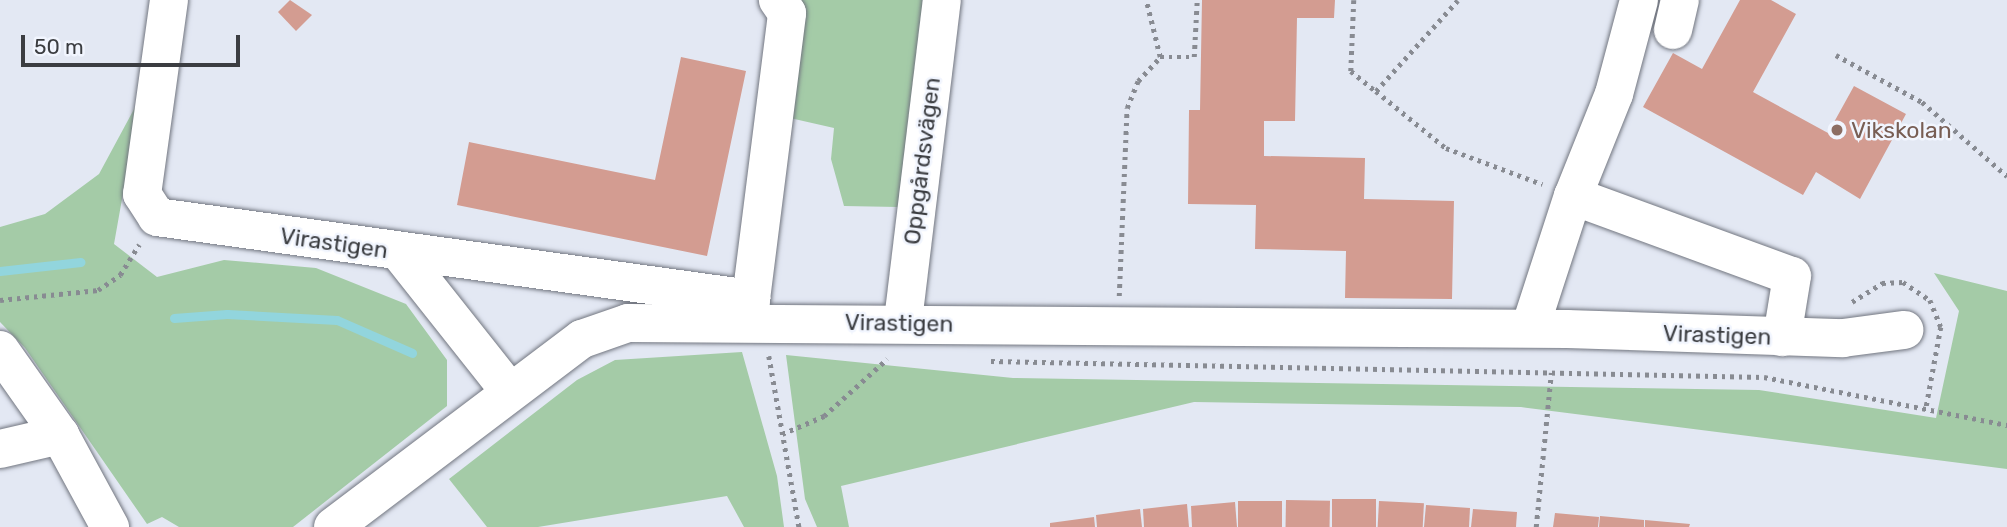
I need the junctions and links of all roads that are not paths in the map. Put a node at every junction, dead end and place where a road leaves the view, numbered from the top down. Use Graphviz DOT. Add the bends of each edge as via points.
graph roads {
  1 [pos="169,0"];
  2 [pos="778,0"];
  3 [pos="942,0"];
  4 [pos="1639,0"];
  5 [pos="1573,196"];
  6 [pos="401,253"];
  7 [pos="761,322"];
  8 [pos="1530,328"];
  9 [pos="1904,330"];
  10 [pos="1782,337"];
  11 [pos="897,338"];
  12 [pos="0,350"];
  13 [pos="510,391"];
  14 [pos="60,435"];
  15 [pos="0,449"];
  16 [pos="110,527"];
  17 [pos="333,527"];
  1 -- 6 [label="street, Virastigen" via="142,194 157,217"];
  2 -- 7 [label="street" via="788,13"];
  3 -- 11 [label="street, Oppgårdsvägen"];
  4 -- 5 [label="street" via="1614,94"];
  5 -- 8 [label="street"];
  5 -- 10 [label="street" via="1792,276"];
  6 -- 7 [label="street, Virastigen"];
  6 -- 13 [label="street"];
  7 -- 11 [label="street, Virastigen"];
  7 -- 13 [label="street, Virastigen" via="628,323 582,339"];
  8 -- 10 [label="street, Virastigen"];
  8 -- 11 [label="street, Virastigen"];
  9 -- 10 [label="street, Virastigen" via="1843,338"];
  12 -- 14 [label="street"];
  13 -- 17 [label="street, Virastigen"];
  14 -- 15 [label="street"];
  14 -- 16 [label="street"];
}
